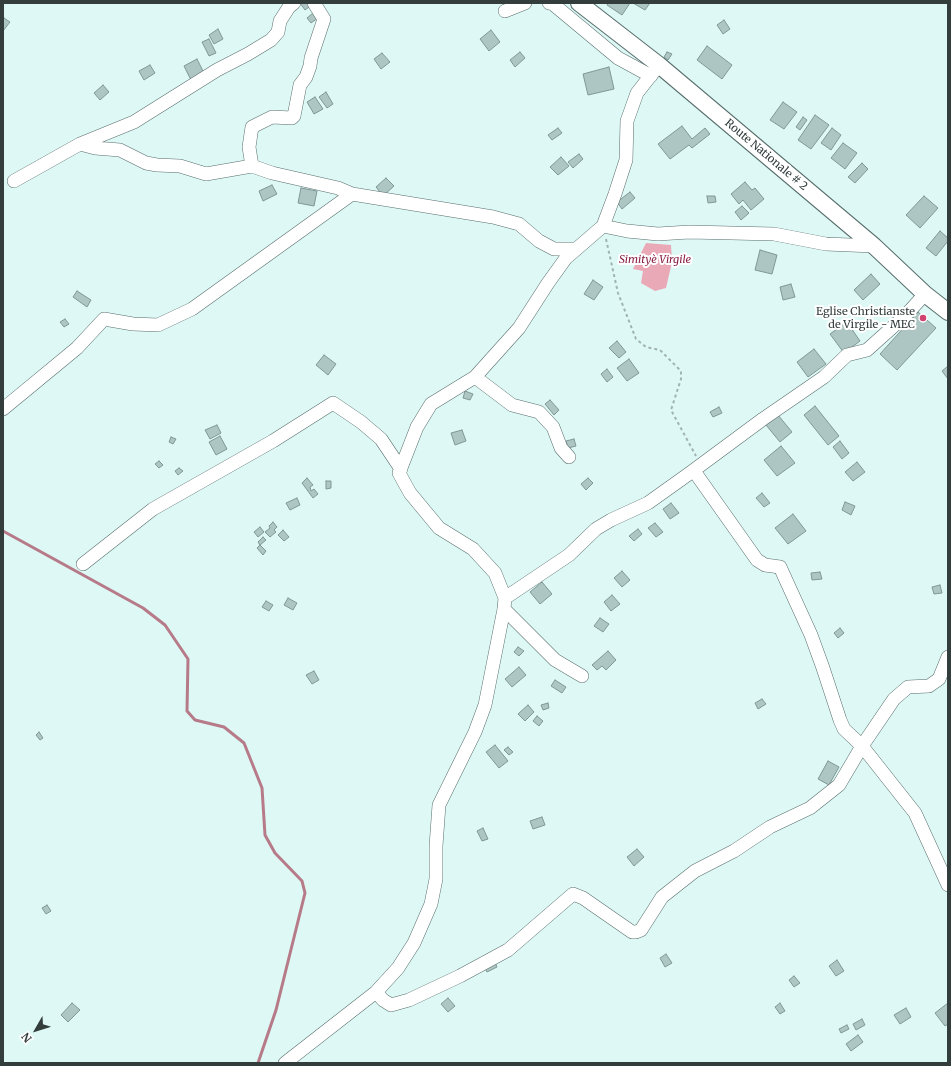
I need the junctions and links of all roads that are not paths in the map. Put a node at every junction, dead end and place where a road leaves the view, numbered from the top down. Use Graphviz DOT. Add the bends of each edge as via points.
graph roads {
  1 [pos="294,3"];
  2 [pos="314,3"];
  3 [pos="525,3"];
  4 [pos="549,3"];
  5 [pos="579,3"];
  6 [pos="505,11"];
  7 [pos="655,71"];
  8 [pos="80,144"];
  9 [pos="252,166"];
  10 [pos="14,181"];
  11 [pos="352,194"];
  12 [pos="603,226"];
  13 [pos="874,246"];
  14 [pos="576,249"];
  15 [pos="926,294"];
  16 [pos="948,312"];
  17 [pos="475,377"];
  18 [pos="3,409"];
  19 [pos="569,456"];
  20 [pos="401,469"];
  21 [pos="692,472"];
  22 [pos="83,564"];
  23 [pos="505,603"];
  24 [pos="948,657"];
  25 [pos="582,676"];
  26 [pos="862,746"];
  27 [pos="948,885"];
  28 [pos="376,992"];
  29 [pos="285,1063"];
  1 -- 8 [label="street" via="289,7 280,22 278,32 271,40 134,122"];
  2 -- 9 [label="street" via="324,19 310,66 300,85 294,116 272,116 252,127 249,147"];
  3 -- 6 [label="street"];
  4 -- 7 [label="street" via="618,58"];
  5 -- 7 [label="main road, Route Nationale # 2"];
  7 -- 12 [label="street" via="637,94 627,121 626,160"];
  7 -- 13 [label="main road, Route Nationale # 2"];
  8 -- 9 [label="street" via="120,150 157,166 180,166 206,174"];
  8 -- 10 [label="street"];
  9 -- 11 [label="street" via="338,188"];
  11 -- 14 [label="street" via="493,217 519,224 539,241 554,249"];
  11 -- 18 [label="street" via="192,309 158,325 104,319 77,348"];
  12 -- 13 [label="street" via="627,232 658,234 774,234 826,244"];
  12 -- 14 [label="street"];
  13 -- 15 [label="main road, Route Nationale # 2"];
  14 -- 17 [label="street" via="566,258 519,328"];
  15 -- 16 [label="main road, Route Nationale # 2"];
  15 -- 21 [label="street" via="867,350 847,355 824,377"];
  17 -- 19 [label="street" via="512,405 539,412 553,427 562,448"];
  17 -- 20 [label="street" via="431,404 417,427"];
  20 -- 22 [label="street" via="381,439 362,422 333,403 273,441 153,509"];
  20 -- 23 [label="street" via="399,473 410,493 438,528 473,549 495,574"];
  21 -- 23 [label="street" via="648,503 596,529 570,555"];
  21 -- 26 [label="street" via="757,560 780,568 813,641 844,730"];
  23 -- 25 [label="street" via="556,660"];
  23 -- 28 [label="street" via="485,705 440,805 436,879 431,904 414,943 398,968"];
  24 -- 26 [label="street" via="940,679 929,686 908,687 894,699"];
  26 -- 27 [label="street" via="915,813"];
  26 -- 28 [label="street" via="839,785 810,808 770,827 734,851 695,872 662,897 641,930 632,932 583,898 573,894 508,950 460,976 409,1000 391,1005"];
  28 -- 29 [label="street"];
}
